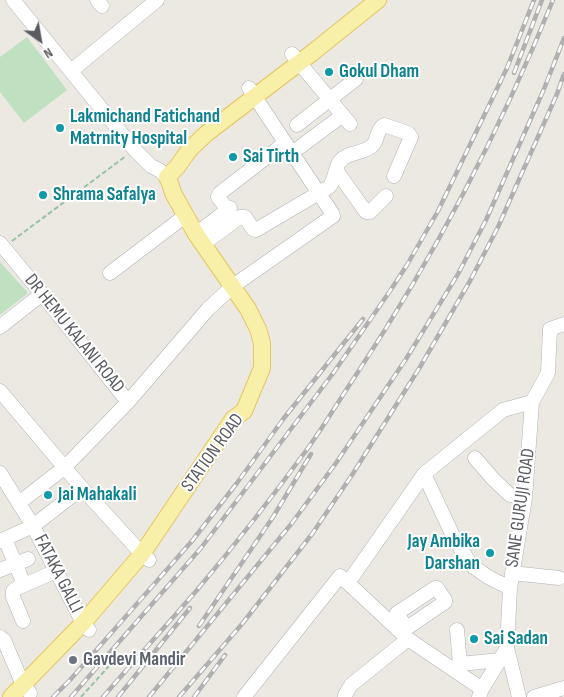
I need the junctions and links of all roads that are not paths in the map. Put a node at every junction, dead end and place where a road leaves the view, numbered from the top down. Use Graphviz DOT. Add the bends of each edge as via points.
graph roads {
  1 [pos="13,0"];
  2 [pos="157,0"];
  3 [pos="371,1"];
  4 [pos="302,53"];
  5 [pos="71,71"];
  6 [pos="356,79"];
  7 [pos="252,92"];
  8 [pos="330,100"];
  9 [pos="297,125"];
  10 [pos="268,132"];
  11 [pos="282,145"];
  12 [pos="300,147"];
  13 [pos="336,170"];
  14 [pos="394,176"];
  15 [pos="167,177"];
  16 [pos="319,193"];
  17 [pos="386,196"];
  18 [pos="185,216"];
  19 [pos="199,239"];
  20 [pos="2,245"];
  21 [pos="110,273"];
  22 [pos="233,286"];
  23 [pos="42,294"];
  24 [pos="564,324"];
  25 [pos="0,327"];
  26 [pos="0,391"];
  27 [pos="128,402"];
  28 [pos="532,402"];
  29 [pos="475,458"];
  30 [pos="65,467"];
  31 [pos="424,474"];
  32 [pos="2,482"];
  33 [pos="82,488"];
  34 [pos="525,498"];
  35 [pos="18,503"];
  36 [pos="35,529"];
  37 [pos="3,544"];
  38 [pos="146,557"];
  39 [pos="22,561"];
  40 [pos="0,570"];
  41 [pos="56,572"];
  42 [pos="512,573"];
  43 [pos="22,577"];
  44 [pos="559,578"];
  45 [pos="348,583"];
  46 [pos="510,588"];
  47 [pos="23,621"];
  48 [pos="86,626"];
  49 [pos="457,630"];
  50 [pos="405,633"];
  51 [pos="1,636"];
  52 [pos="507,648"];
  53 [pos="500,660"];
  54 [pos="24,686"];
  55 [pos="564,688"];
  56 [pos="480,693"];
  57 [pos="11,697"];
  58 [pos="244,697"];
  59 [pos="345,697"];
  60 [pos="519,697"];
  61 [pos="534,697"];
  1 -- 5 [label="street"];
  2 -- 5 [label="street"];
  3 -- 4 [label="main road"];
  4 -- 7 [label="main road"];
  4 -- 8 [label="street"];
  5 -- 15 [label="street" via="135,150 150,166"];
  6 -- 8 [label="street"];
  7 -- 11 [label="street"];
  7 -- 15 [label="main road" via="204,129"];
  8 -- 9 [label="street"];
  8 -- 12 [label="street" via="346,120"];
  10 -- 11 [label="street"];
  11 -- 16 [label="street"];
  11 -- 19 [label="street" via="220,193 218,197 229,209"];
  13 -- 14 [label="street" via="348,155 371,147 380,127 387,125 411,137"];
  13 -- 16 [label="street" via="332,184"];
  13 -- 17 [label="street" via="366,212"];
  15 -- 18 [label="main road, STATION ROAD"];
  16 -- 19 [label="street" via="256,230 245,217 240,217"];
  16 -- 22 [label="street" via="333,216"];
  18 -- 19 [label="main road, STATION ROAD"];
  18 -- 21 [label="street"];
  19 -- 22 [label="main road, STATION ROAD"];
  20 -- 23 [label="street, DR HEMU KALANI ROAD"];
  22 -- 27 [label="street" via="208,309"];
  22 -- 38 [label="main road, STATION ROAD" via="258,329 262,343 262,368 244,411 234,419 206,469"];
  23 -- 25 [label="street"];
  23 -- 27 [label="street, DR HEMU KALANI ROAD"];
  24 -- 28 [label="street, SANE GURUJI ROAD" via="550,329 548,373"];
  26 -- 30 [label="street"];
  27 -- 30 [label="street"];
  28 -- 31 [label="street" via="503,410"];
  28 -- 34 [label="street, SANE GURUJI ROAD"];
  29 -- 34 [label="street" via="510,495"];
  30 -- 33 [label="street"];
  30 -- 35 [label="street"];
  31 -- 45 [label="street"];
  31 -- 46 [label="street" via="454,538 471,565"];
  32 -- 35 [label="street, FATAKA GALLI"];
  33 -- 36 [label="street"];
  33 -- 38 [label="street"];
  34 -- 42 [label="street, SANE GURUJI ROAD"];
  35 -- 36 [label="street, FATAKA GALLI"];
  36 -- 37 [label="street"];
  36 -- 41 [label="street, FATAKA GALLI"];
  37 -- 39 [label="street"];
  38 -- 48 [label="main road, STATION ROAD"];
  39 -- 40 [label="street"];
  39 -- 43 [label="street"];
  41 -- 47 [label="street" via="13,591 12,597"];
  41 -- 48 [label="street, FATAKA GALLI"];
  42 -- 44 [label="street"];
  42 -- 46 [label="street, SANE GURUJI ROAD"];
  45 -- 50 [label="street"];
  45 -- 58 [label="street" via="340,576"];
  46 -- 52 [label="street, SANE GURUJI ROAD"];
  48 -- 54 [label="main road, STATION ROAD"];
  49 -- 53 [label="street" via="460,664"];
  50 -- 56 [label="street"];
  50 -- 59 [label="street" via="351,685"];
  51 -- 54 [label="street"];
  52 -- 53 [label="street, SANE GURUJI ROAD"];
  52 -- 60 [label="street"];
  53 -- 56 [label="street, SANE GURUJI ROAD"];
  54 -- 57 [label="main road, STATION ROAD"];
  55 -- 61 [label="street"];
}
